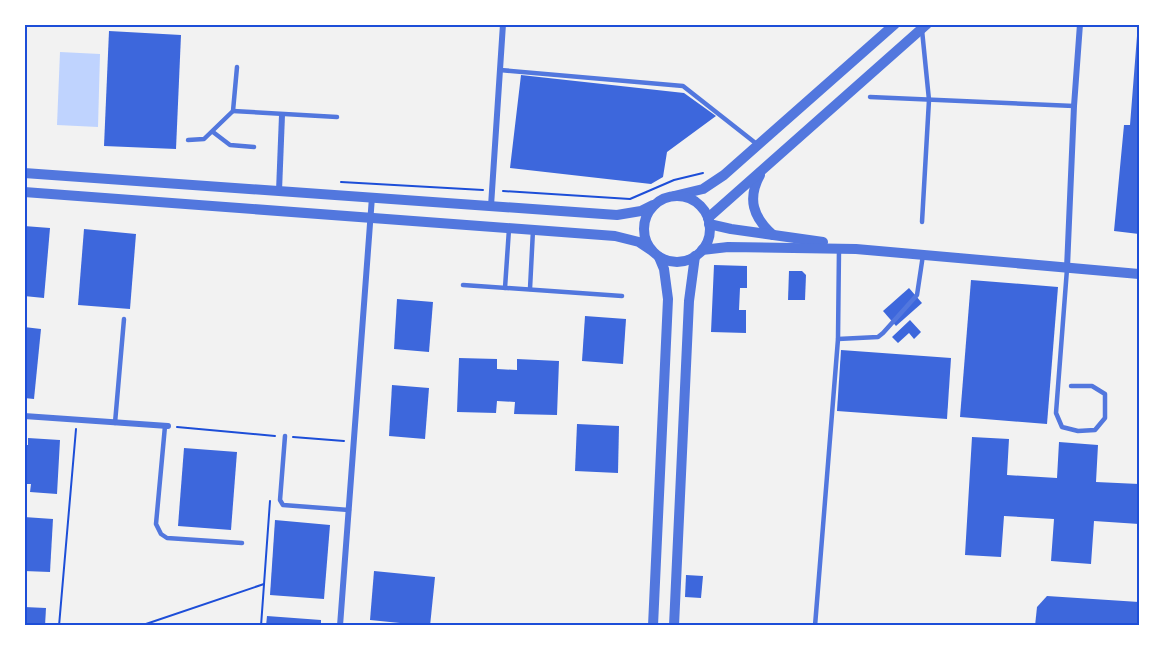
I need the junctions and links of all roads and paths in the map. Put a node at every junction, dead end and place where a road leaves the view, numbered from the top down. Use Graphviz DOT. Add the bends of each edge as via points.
graph roads {
  1 [pos="503,24"];
  2 [pos="1080,24"];
  3 [pos="893,25"];
  4 [pos="925,27"];
  5 [pos="237,67"];
  6 [pos="500,70"];
  7 [pos="870,97"];
  8 [pos="929,100"];
  9 [pos="1074,106"];
  10 [pos="233,111"];
  11 [pos="282,115"];
  12 [pos="337,117"];
  13 [pos="213,132"];
  14 [pos="188,140"];
  15 [pos="758,146"];
  16 [pos="254,147"];
  17 [pos="764,169"];
  18 [pos="711,171"];
  19 [pos="24,173"];
  20 [pos="339,181"];
  21 [pos="492,190"];
  22 [pos="279,191"];
  23 [pos="24,192"];
  24 [pos="674,196"];
  25 [pos="372,198"];
  26 [pos="653,205"];
  27 [pos="490,206"];
  28 [pos="370,219"];
  29 [pos="709,221"];
  30 [pos="922,222"];
  31 [pos="509,229"];
  32 [pos="533,231"];
  33 [pos="773,235"];
  34 [pos="839,247"];
  35 [pos="655,253"];
  36 [pos="699,253"];
  37 [pos="923,255"];
  38 [pos="1067,268"];
  39 [pos="1139,274"];
  40 [pos="463,285"];
  41 [pos="505,288"];
  42 [pos="530,289"];
  43 [pos="622,296"];
  44 [pos="124,319"];
  45 [pos="838,339"];
  46 [pos="1071,386"];
  47 [pos="24,416"];
  48 [pos="77,420"];
  49 [pos="116,423"];
  50 [pos="166,426"];
  51 [pos="285,436"];
  52 [pos="354,442"];
  53 [pos="271,492"];
  54 [pos="349,510"];
  55 [pos="242,543"];
  56 [pos="264,584"];
  57 [pos="59,626"];
  58 [pos="140,626"];
  59 [pos="261,626"];
  60 [pos="340,626"];
  61 [pos="653,626"];
  62 [pos="674,626"];
  63 [pos="815,626"];
  1 -- 6 [label="street"];
  2 -- 9 [label="street"];
  3 -- 15 [label="street"];
  4 -- 8 [label="lane"];
  4 -- 17 [label="street"];
  5 -- 10 [label="lane"];
  6 -- 15 [label="lane" via="683,86"];
  6 -- 21 [label="street"];
  7 -- 8 [label="lane"];
  8 -- 9 [label="lane"];
  8 -- 30 [label="lane"];
  9 -- 38 [label="street"];
  10 -- 11 [label="lane"];
  10 -- 13 [label="lane"];
  11 -- 12 [label="lane"];
  11 -- 22 [label="street"];
  13 -- 14 [label="lane" via="204,139"];
  13 -- 16 [label="lane" via="230,145"];
  15 -- 24 [label="street" via="711,185"];
  17 -- 29 [label="street"];
  17 -- 33 [label="street" via="756,182 753,199 757,218"];
  18 -- 21 [label="path" via="674,180 630,199"];
  19 -- 22 [label="street"];
  20 -- 21 [label="path"];
  21 -- 27 [label="street"];
  22 -- 25 [label="street"];
  23 -- 28 [label="street"];
  24 -- 26 [label="street"];
  24 -- 29 [label="street" via="695,201"];
  25 -- 27 [label="street"];
  25 -- 28 [label="street"];
  26 -- 27 [label="street" via="617,215"];
  26 -- 35 [label="street" via="644,222 646,242"];
  28 -- 31 [label="street"];
  28 -- 52 [label="street"];
  29 -- 33 [label="street" via="731,229"];
  29 -- 36 [label="street" via="707,242"];
  31 -- 32 [label="street"];
  31 -- 41 [label="lane"];
  32 -- 35 [label="street" via="629,238"];
  32 -- 42 [label="lane"];
  33 -- 34 [label="street"];
  34 -- 36 [label="street" via="728,247"];
  34 -- 37 [label="street"];
  34 -- 45 [label="lane"];
  35 -- 36 [label="street" via="677,262"];
  35 -- 61 [label="street" via="664,269 668,299"];
  36 -- 62 [label="street" via="689,301"];
  37 -- 38 [label="street"];
  37 -- 45 [label="lane" via="917,295 883,333 878,337"];
  38 -- 39 [label="street"];
  38 -- 46 [label="lane" via="1056,413 1062,427 1095,430 1106,418 1106,394 1092,386"];
  40 -- 41 [label="lane"];
  41 -- 42 [label="lane"];
  42 -- 43 [label="lane"];
  44 -- 49 [label="lane"];
  45 -- 63 [label="lane"];
  47 -- 48 [label="street"];
  48 -- 49 [label="street"];
  48 -- 57 [label="path"];
  49 -- 50 [label="street"];
  50 -- 51 [label="path"];
  50 -- 55 [label="lane" via="156,524 161,534 167,538"];
  51 -- 52 [label="path"];
  51 -- 54 [label="lane" via="280,500 283,506"];
  52 -- 54 [label="street"];
  53 -- 56 [label="path"];
  54 -- 60 [label="street"];
  56 -- 58 [label="path"];
  56 -- 59 [label="path"];
}
